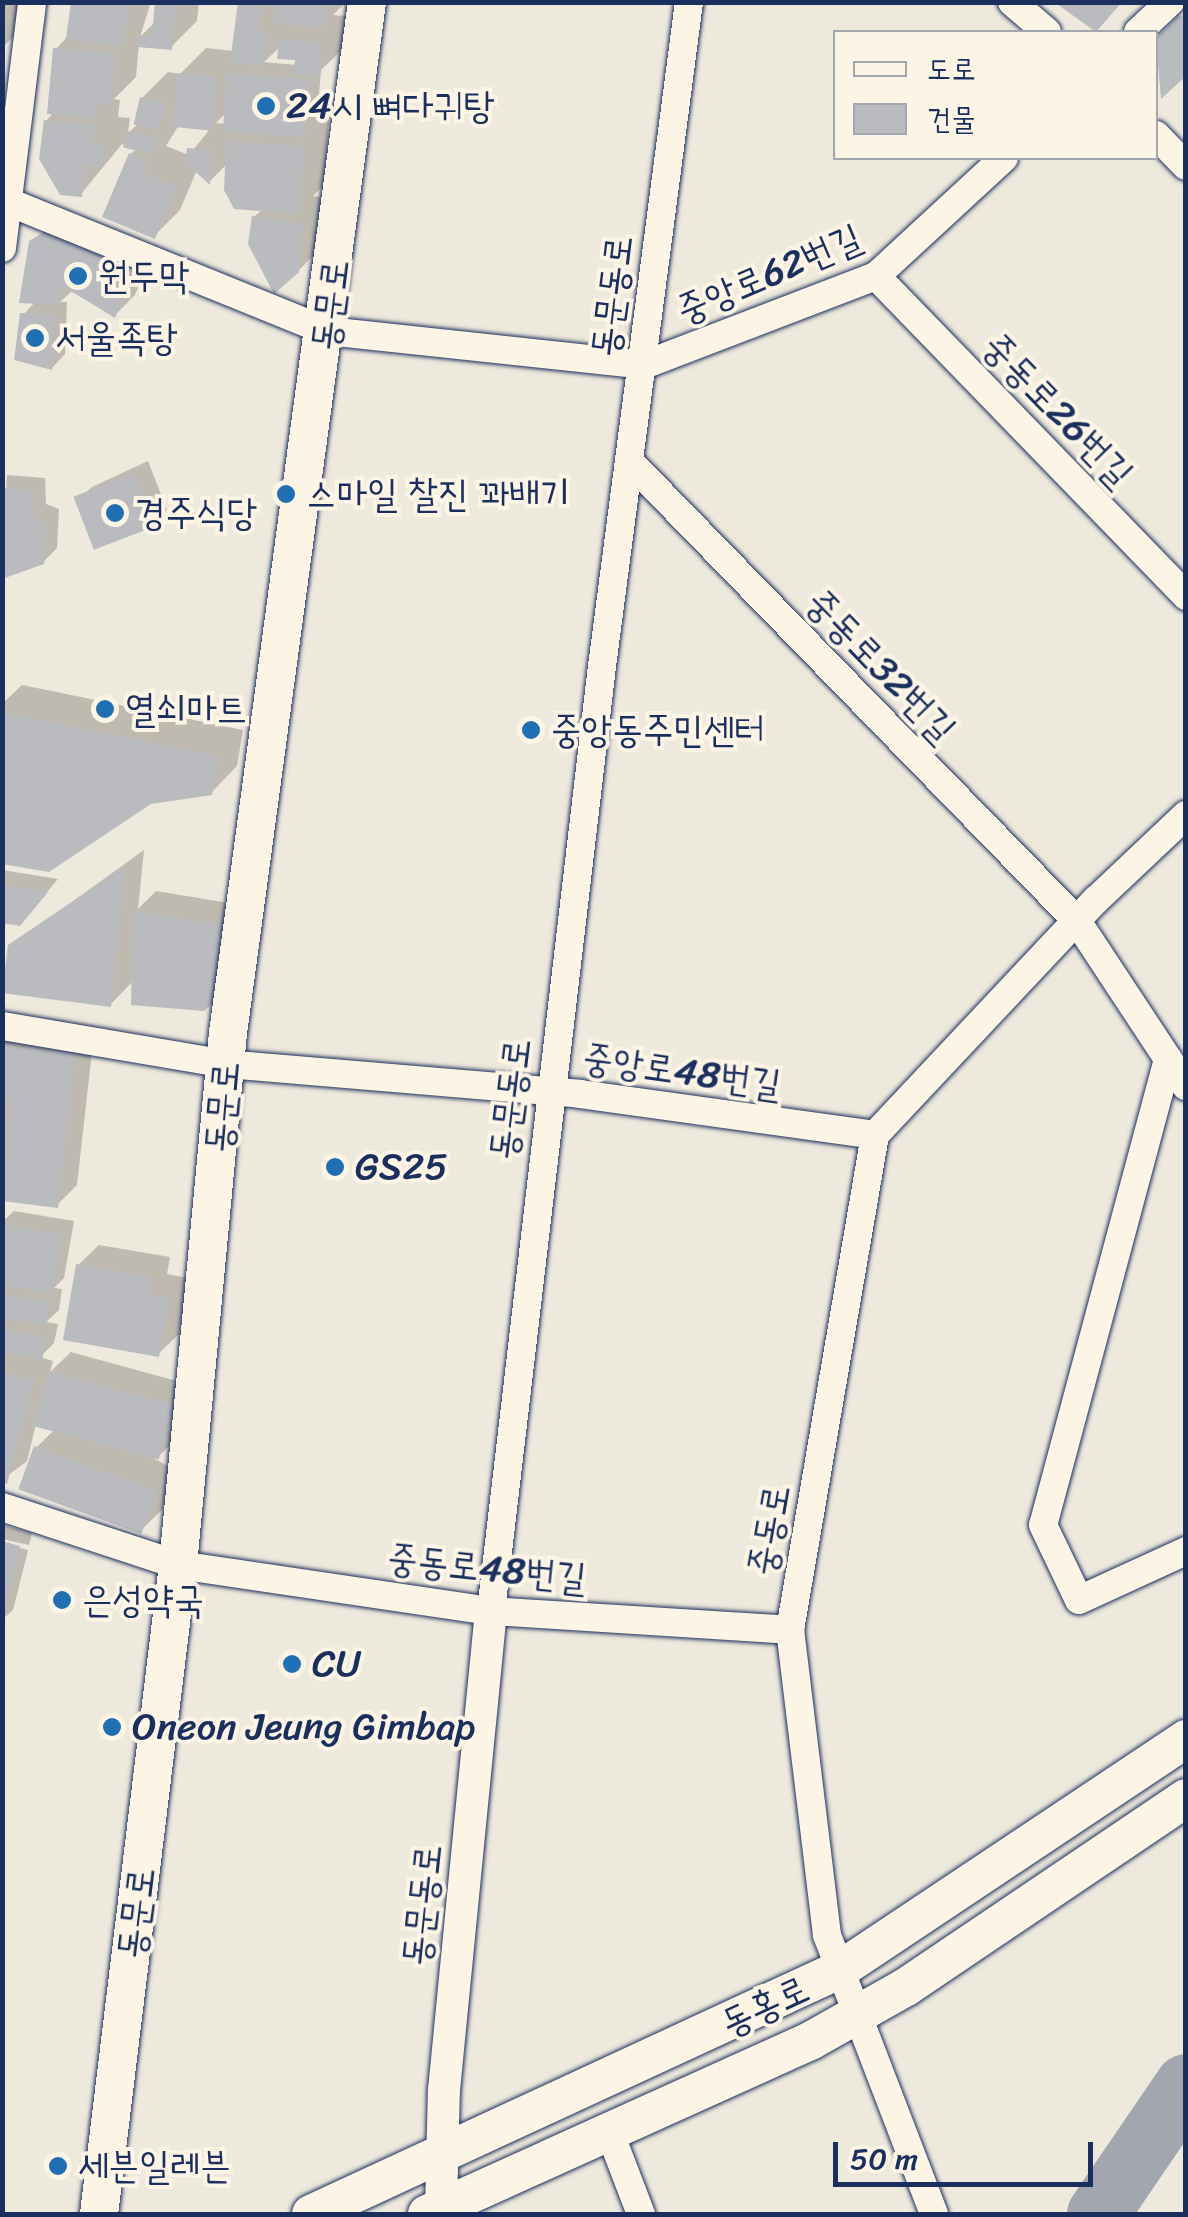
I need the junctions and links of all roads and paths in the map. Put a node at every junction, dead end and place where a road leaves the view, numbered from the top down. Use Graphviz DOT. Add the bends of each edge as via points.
graph roads {
  1 [pos="32,2"];
  2 [pos="367,2"];
  3 [pos="689,2"];
  4 [pos="1012,2"];
  5 [pos="1170,2"];
  6 [pos="1045,30"];
  7 [pos="1140,30"];
  8 [pos="12,106"];
  9 [pos="1158,138"];
  10 [pos="1002,160"];
  11 [pos="1186,166"];
  12 [pos="7,206"];
  13 [pos="2,248"];
  14 [pos="876,276"];
  15 [pos="327,331"];
  16 [pos="644,366"];
  17 [pos="632,464"];
  18 [pos="1186,596"];
  19 [pos="1186,815"];
  20 [pos="1077,921"];
  21 [pos="2,1026"];
  22 [pos="1168,1060"];
  23 [pos="226,1064"];
  24 [pos="1186,1086"];
  25 [pos="550,1092"];
  26 [pos="875,1135"];
  27 [pos="2,1507"];
  28 [pos="1186,1551"];
  29 [pos="178,1564"];
  30 [pos="491,1611"];
  31 [pos="790,1630"];
  32 [pos="1186,1739"];
  33 [pos="1186,1798"];
  34 [pos="841,1969"];
  35 [pos="855,2017"];
  36 [pos="610,2132"];
  37 [pos="441,2154"];
  38 [pos="434,2212"];
  39 [pos="99,2214"];
  40 [pos="311,2214"];
  41 [pos="641,2214"];
  42 [pos="934,2214"];
  1 -- 8 [label="street"];
  2 -- 15 [label="main road, 동문로"];
  3 -- 16 [label="street, 동문동로"];
  4 -- 6 [label="street"];
  5 -- 7 [label="street"];
  8 -- 12 [label="street"];
  9 -- 11 [label="street"];
  10 -- 14 [label="street, 중앙로62번길"];
  12 -- 13 [label="street"];
  12 -- 15 [label="street, 중앙로62번길"];
  14 -- 16 [label="street, 중앙로62번길"];
  14 -- 18 [label="street, 중동로26번길"];
  15 -- 16 [label="street, 중앙로62번길"];
  15 -- 23 [label="main road, 동문로"];
  16 -- 17 [label="street, 동문동로"];
  17 -- 20 [label="street, 중동로32번길"];
  17 -- 25 [label="street, 동문동로"];
  19 -- 20 [label="street"];
  20 -- 22 [label="street"];
  20 -- 26 [label="street"];
  21 -- 23 [label="street, 중앙로48번길"];
  22 -- 24 [label="street"];
  22 -- 28 [label="street" via="1043,1524 1080,1600"];
  23 -- 25 [label="street, 중앙로48번길"];
  23 -- 29 [label="main road, 동문로"];
  25 -- 26 [label="street, 중앙로48번길"];
  25 -- 30 [label="street, 동문동로"];
  26 -- 31 [label="street, 중동로"];
  27 -- 29 [label="street, 중동로48번길"];
  29 -- 30 [label="street, 중동로48번길"];
  29 -- 39 [label="main road, 동문로"];
  30 -- 31 [label="street, 중동로48번길"];
  30 -- 37 [label="street, 동문동로"];
  31 -- 34 [label="street, 중동로" via="827,1935"];
  32 -- 34 [label="main road, 동홍로"];
  33 -- 35 [label="main road, 동홍로"];
  34 -- 35 [label="street, 중동로"];
  34 -- 37 [label="main road, 동홍로"];
  35 -- 36 [label="main road, 동홍로"];
  35 -- 42 [label="street, 중동로"];
  36 -- 38 [label="main road, 동홍로"];
  36 -- 41 [label="street"];
  37 -- 38 [label="street, 동문동로"];
  37 -- 40 [label="main road, 동홍로"];
}
